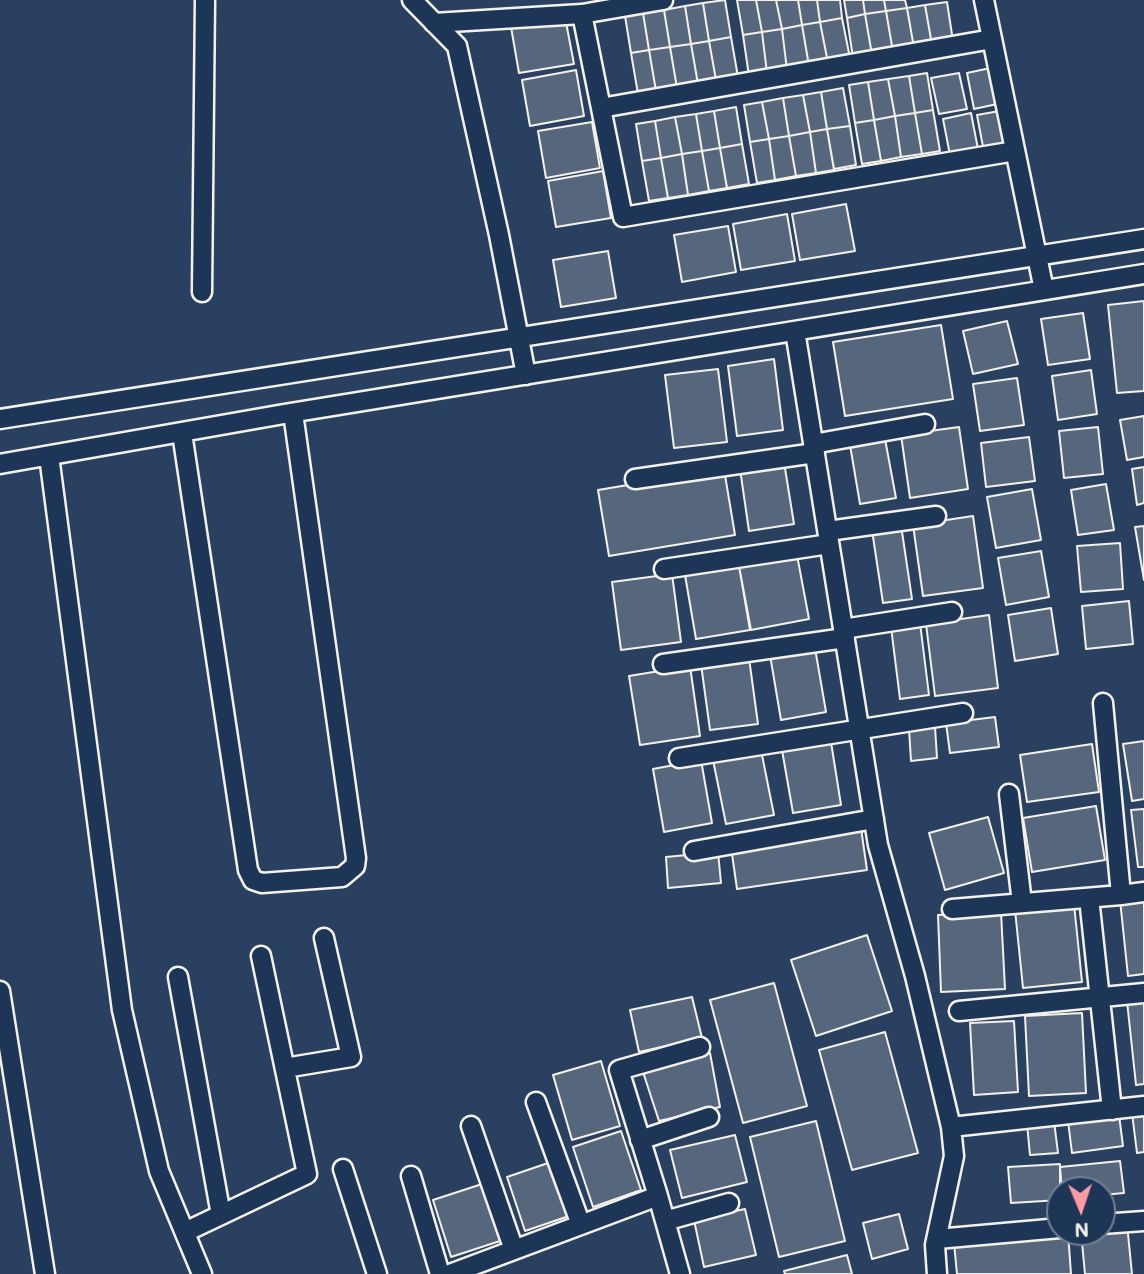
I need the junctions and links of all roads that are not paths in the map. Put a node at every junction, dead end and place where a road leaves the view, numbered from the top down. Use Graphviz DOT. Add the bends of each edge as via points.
graph roads {
  1 [pos="205,0"];
  2 [pos="412,0"];
  3 [pos="663,0"];
  4 [pos="984,0"];
  5 [pos="536,8"];
  6 [pos="582,14"];
  7 [pos="434,23"];
  8 [pos="992,40"];
  9 [pos="601,108"];
  10 [pos="1015,151"];
  11 [pos="1144,239"];
  12 [pos="1037,256"];
  13 [pos="1144,274"];
  14 [pos="1044,290"];
  15 [pos="202,292"];
  16 [pos="795,331"];
  17 [pos="519,338"];
  18 [pos="526,375"];
  19 [pos="293,413"];
  20 [pos="0,419"];
  21 [pos="925,424"];
  22 [pos="182,433"];
  23 [pos="814,449"];
  24 [pos="49,456"];
  25 [pos="0,464"];
  26 [pos="635,479"];
  27 [pos="936,516"];
  28 [pos="829,538"];
  29 [pos="664,569"];
  30 [pos="951,612"];
  31 [pos="844,634"];
  32 [pos="663,664"];
  33 [pos="1102,703"];
  34 [pos="963,713"];
  35 [pos="860,730"];
  36 [pos="679,758"];
  37 [pos="1009,794"];
  38 [pos="874,819"];
  39 [pos="694,851"];
  40 [pos="1144,892"];
  41 [pos="1121,895"];
  42 [pos="1088,898"];
  43 [pos="1022,903"];
  44 [pos="952,909"];
  45 [pos="324,938"];
  46 [pos="261,956"];
  47 [pos="178,977"];
  48 [pos="0,991"];
  49 [pos="1144,993"];
  50 [pos="1100,996"];
  51 [pos="959,1011"];
  52 [pos="700,1047"];
  53 [pos="285,1068"];
  54 [pos="536,1102"];
  55 [pos="1144,1105"];
  56 [pos="1112,1110"];
  57 [pos="709,1117"];
  58 [pos="471,1126"];
  59 [pos="951,1128"];
  60 [pos="640,1140"];
  61 [pos="343,1169"];
  62 [pos="411,1176"];
  63 [pos="658,1196"];
  64 [pos="729,1203"];
  65 [pos="221,1215"];
  66 [pos="666,1221"];
  67 [pos="1144,1221"];
  68 [pos="1116,1223"];
  69 [pos="581,1225"];
  70 [pos="1046,1229"];
  71 [pos="185,1232"];
  72 [pos="937,1239"];
  73 [pos="514,1250"];
  74 [pos="45,1274"];
  75 [pos="202,1274"];
  76 [pos="377,1274"];
  77 [pos="440,1274"];
  78 [pos="450,1274"];
  79 [pos="680,1274"];
  80 [pos="937,1274"];
  1 -- 15 [label="street"];
  2 -- 7 [label="street"];
  3 -- 6 [label="street"];
  4 -- 8 [label="street"];
  5 -- 6 [label="street"];
  5 -- 7 [label="street"];
  6 -- 9 [label="street"];
  7 -- 17 [label="street" via="457,46"];
  8 -- 9 [label="street"];
  8 -- 10 [label="street"];
  9 -- 10 [label="street" via="623,217"];
  10 -- 12 [label="street"];
  11 -- 12 [label="street"];
  12 -- 14 [label="street"];
  12 -- 17 [label="street"];
  13 -- 14 [label="street"];
  14 -- 16 [label="street"];
  16 -- 18 [label="street"];
  16 -- 23 [label="street"];
  17 -- 18 [label="street"];
  17 -- 20 [label="street"];
  18 -- 19 [label="street"];
  19 -- 22 [label="street"];
  19 -- 22 [label="street" via="356,858 355,866 342,877 262,883 253,880 248,870"];
  21 -- 23 [label="street"];
  22 -- 24 [label="street"];
  23 -- 26 [label="street"];
  23 -- 28 [label="street"];
  24 -- 25 [label="street"];
  24 -- 71 [label="street" via="122,1010 159,1171"];
  27 -- 28 [label="street"];
  28 -- 29 [label="street"];
  28 -- 31 [label="street"];
  30 -- 31 [label="street"];
  31 -- 32 [label="street"];
  31 -- 35 [label="street"];
  33 -- 41 [label="street"];
  34 -- 35 [label="street"];
  35 -- 36 [label="street"];
  35 -- 38 [label="street"];
  37 -- 43 [label="street"];
  38 -- 39 [label="street"];
  38 -- 59 [label="street"];
  40 -- 41 [label="street"];
  41 -- 42 [label="street"];
  42 -- 43 [label="street"];
  42 -- 50 [label="street"];
  43 -- 44 [label="street"];
  45 -- 53 [label="street" via="351,1057"];
  46 -- 53 [label="street"];
  47 -- 65 [label="street"];
  48 -- 74 [label="street"];
  49 -- 50 [label="street"];
  50 -- 51 [label="street"];
  50 -- 56 [label="street"];
  52 -- 60 [label="street" via="619,1070"];
  53 -- 65 [label="street" via="307,1174"];
  54 -- 69 [label="street"];
  55 -- 56 [label="street"];
  56 -- 59 [label="street"];
  57 -- 60 [label="street"];
  58 -- 73 [label="street"];
  59 -- 72 [label="street" via="954,1156"];
  60 -- 63 [label="street"];
  61 -- 76 [label="street"];
  62 -- 77 [label="street"];
  63 -- 66 [label="street"];
  63 -- 69 [label="street"];
  64 -- 66 [label="street"];
  65 -- 71 [label="street"];
  66 -- 79 [label="street"];
  67 -- 68 [label="street"];
  69 -- 73 [label="street"];
  70 -- 72 [label="street"];
  71 -- 75 [label="street"];
  72 -- 80 [label="street"];
  73 -- 78 [label="street"];
}
